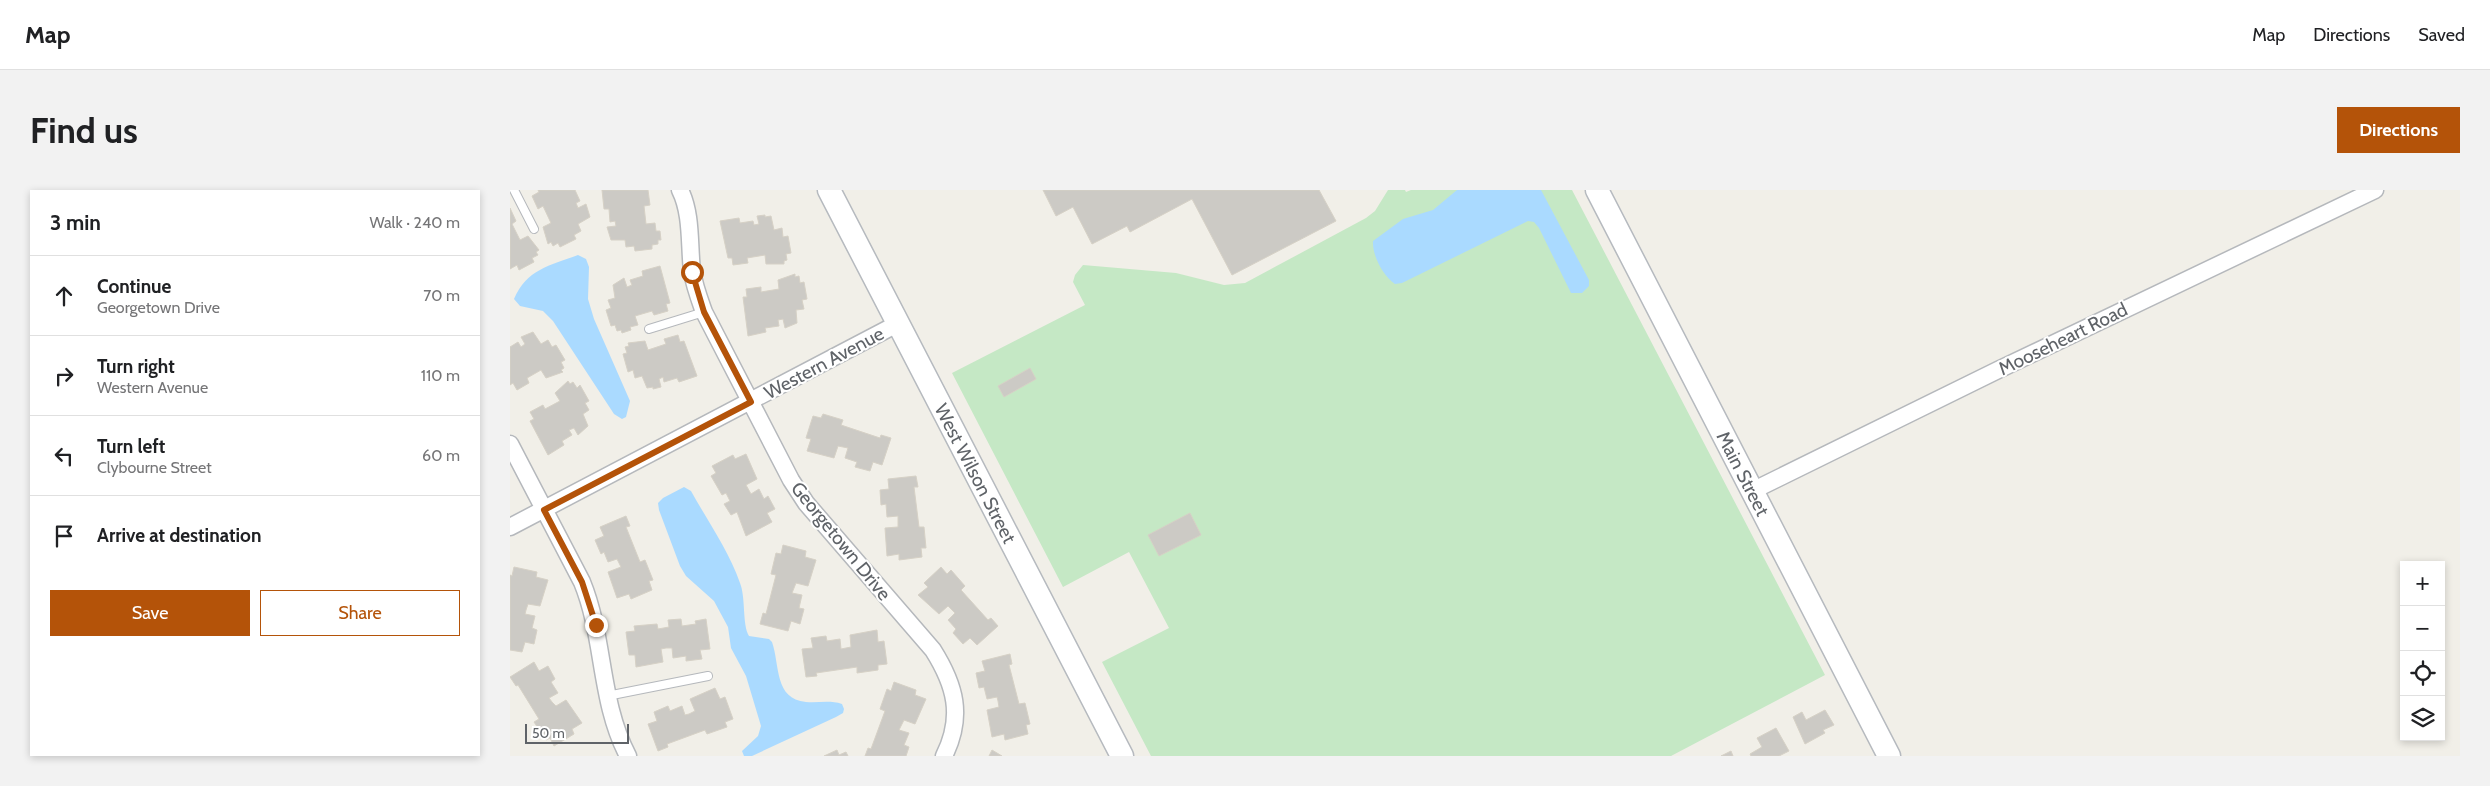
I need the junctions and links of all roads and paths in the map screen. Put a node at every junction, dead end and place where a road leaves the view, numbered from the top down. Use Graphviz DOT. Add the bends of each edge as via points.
graph roads {
  1 [pos="514,190"];
  2 [pos="680,190"];
  3 [pos="829,190"];
  4 [pos="1597,190"];
  5 [pos="2375,190"];
  6 [pos="534,229"];
  7 [pos="704,312"];
  8 [pos="899,323"];
  9 [pos="649,329"];
  10 [pos="751,402"];
  11 [pos="510,444"];
  12 [pos="1752,491"];
  13 [pos="544,510"];
  14 [pos="510,527"];
  15 [pos="708,676"];
  16 [pos="606,696"];
  17 [pos="947,750"];
  18 [pos="1886,755"];
  19 [pos="628,756"];
  20 [pos="1122,756"];
  1 -- 6 [label="lane"];
  2 -- 7 [label="street, Georgetown Drive" via="687,212 692,272"];
  3 -- 8 [label="main road, West Wilson Street"];
  4 -- 12 [label="main road, Main Street"];
  5 -- 12 [label="street, Mooseheart Road"];
  7 -- 9 [label="lane"];
  7 -- 10 [label="street, Georgetown Drive"];
  8 -- 10 [label="street, Western Avenue"];
  8 -- 20 [label="main road, West Wilson Street"];
  10 -- 13 [label="street, Western Avenue"];
  10 -- 17 [label="street, Georgetown Drive" via="806,503 933,650 947,672 955,698 956,722"];
  11 -- 13 [label="street"];
  12 -- 18 [label="main road, Main Street"];
  13 -- 14 [label="street, Western Avenue"];
  13 -- 16 [label="street" via="590,602"];
  15 -- 16 [label="lane"];
  16 -- 19 [label="street" via="613,723"];
}
